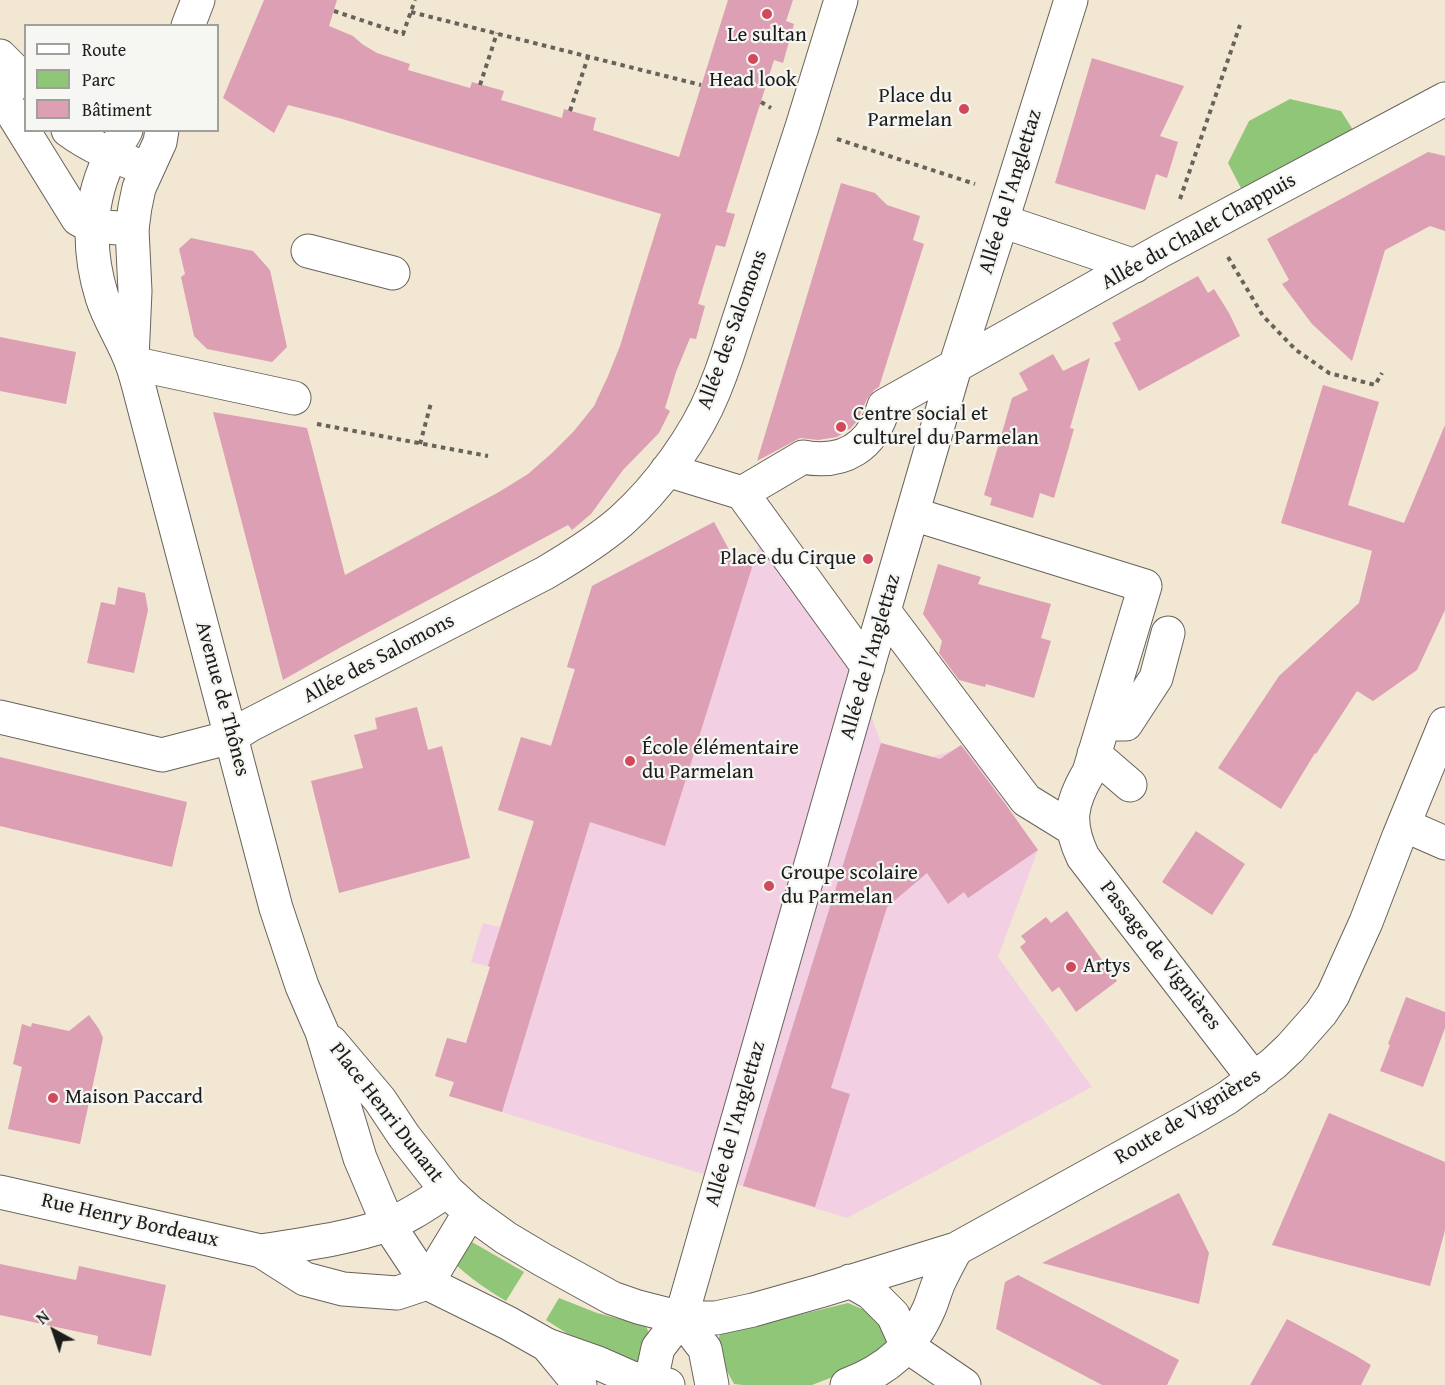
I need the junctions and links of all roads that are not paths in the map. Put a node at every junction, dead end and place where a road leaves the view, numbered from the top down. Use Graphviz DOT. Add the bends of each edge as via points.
graph roads {
  1 [pos="198,0"];
  2 [pos="841,0"];
  3 [pos="1071,0"];
  4 [pos="189,24"];
  5 [pos="0,56"];
  6 [pos="24,80"];
  7 [pos="1442,88"];
  8 [pos="0,93"];
  9 [pos="24,132"];
  10 [pos="24,132"];
  11 [pos="71,132"];
  12 [pos="162,132"];
  13 [pos="119,143"];
  14 [pos="147,168"];
  15 [pos="1006,208"];
  16 [pos="91,226"];
  17 [pos="132,229"];
  18 [pos="308,251"];
  19 [pos="1149,258"];
  20 [pos="393,273"];
  21 [pos="132,363"];
  22 [pos="955,368"];
  23 [pos="294,398"];
  24 [pos="667,470"];
  25 [pos="742,493"];
  26 [pos="913,514"];
  27 [pos="884,611"];
  28 [pos="1168,633"];
  29 [pos="867,667"];
  30 [pos="0,717"];
  31 [pos="1104,724"];
  32 [pos="1445,724"];
  33 [pos="231,737"];
  34 [pos="1094,754"];
  35 [pos="1130,785"];
  36 [pos="1404,825"];
  37 [pos="1073,829"];
  38 [pos="1445,843"];
  39 [pos="322,1032"];
  40 [pos="1254,1079"];
  41 [pos="0,1192"];
  42 [pos="459,1202"];
  43 [pos="388,1224"];
  44 [pos="956,1250"];
  45 [pos="261,1251"];
  46 [pos="850,1281"];
  47 [pos="427,1283"];
  48 [pos="681,1318"];
  49 [pos="547,1345"];
  50 [pos="907,1346"];
  51 [pos="656,1384"];
  52 [pos="580,1385"];
  53 [pos="712,1385"];
  54 [pos="847,1385"];
  55 [pos="964,1385"];
  1 -- 4 [label="street"];
  2 -- 24 [label="street, Allée des Salomons" via="714,393"];
  3 -- 15 [label="street, Allée de l'Anglettaz"];
  5 -- 6 [label="street"];
  7 -- 19 [label="street, Allée du Chalet Chappuis"];
  8 -- 9 [label="street"];
  10 -- 16 [label="street" via="78,219"];
  11 -- 13 [label="street" via="90,144"];
  12 -- 14 [label="street, Avenue de Thônes"];
  13 -- 14 [label="street"];
  13 -- 16 [label="street, Avenue de Thônes" via="101,178"];
  14 -- 17 [label="street, Avenue de Thônes"];
  15 -- 19 [label="street"];
  15 -- 22 [label="street, Allée de l'Anglettaz"];
  16 -- 17 [label="street"];
  16 -- 21 [label="street, Avenue de Thônes" via="93,260 102,298"];
  17 -- 21 [label="street, Avenue de Thônes"];
  18 -- 20 [label="street"];
  19 -- 22 [label="street, Allée du Chalet Chappuis"];
  21 -- 23 [label="street"];
  21 -- 33 [label="street, Avenue de Thônes"];
  22 -- 25 [label="street, Allée du Chalet Chappuis" via="884,406 877,427 853,451 834,459 803,457"];
  22 -- 26 [label="street, Allée de l'Anglettaz"];
  24 -- 25 [label="street"];
  24 -- 33 [label="street, Allée des Salomons" via="622,520 578,554"];
  25 -- 29 [label="street"];
  26 -- 27 [label="street, Allée de l'Anglettaz"];
  26 -- 31 [label="street, Passage de Vignières" via="1145,585"];
  27 -- 29 [label="street, Allée de l'Anglettaz"];
  27 -- 37 [label="street" via="1026,800"];
  28 -- 31 [label="street" via="1156,678 1126,724"];
  29 -- 48 [label="street, Allée de l'Anglettaz"];
  30 -- 33 [label="street, Allée des Salomons" via="162,755"];
  31 -- 34 [label="street, Passage de Vignières"];
  32 -- 36 [label="street, Route de Vignières"];
  33 -- 39 [label="street, Avenue de Thônes" via="276,908"];
  34 -- 35 [label="street"];
  34 -- 37 [label="street, Passage de Vignières" via="1076,798"];
  36 -- 38 [label="street"];
  36 -- 40 [label="street, Route de Vignières" via="1333,995 1290,1048"];
  37 -- 40 [label="street, Passage de Vignières" via="1083,857"];
  39 -- 42 [label="street, Place Henri Dunant"];
  39 -- 43 [label="street, Place Henri Dunant" via="360,1158"];
  40 -- 44 [label="street, Route de Vignières" via="1193,1118"];
  41 -- 45 [label="street, Rue Henry Bordeaux"];
  42 -- 43 [label="street, Rue Henry Bordeaux" via="415,1211"];
  42 -- 47 [label="street"];
  42 -- 48 [label="street, Place Henri Dunant" via="524,1249 612,1298"];
  43 -- 45 [label="street, Rue Henry Bordeaux" via="336,1239"];
  43 -- 47 [label="street, Place Henri Dunant"];
  44 -- 46 [label="street, Route de Vignières"];
  44 -- 50 [label="street"];
  45 -- 47 [label="street, Rue Henry Bordeaux" via="305,1279 343,1289 397,1293"];
  46 -- 48 [label="street, Place Henri Dunant" via="753,1310 716,1318"];
  46 -- 50 [label="street" via="871,1293 888,1310"];
  47 -- 49 [label="street"];
  48 -- 51 [label="street" via="658,1348"];
  48 -- 53 [label="street" via="705,1349"];
  49 -- 51 [label="street"];
  49 -- 52 [label="street"];
  50 -- 54 [label="street" via="875,1373"];
  50 -- 55 [label="street"];
}
